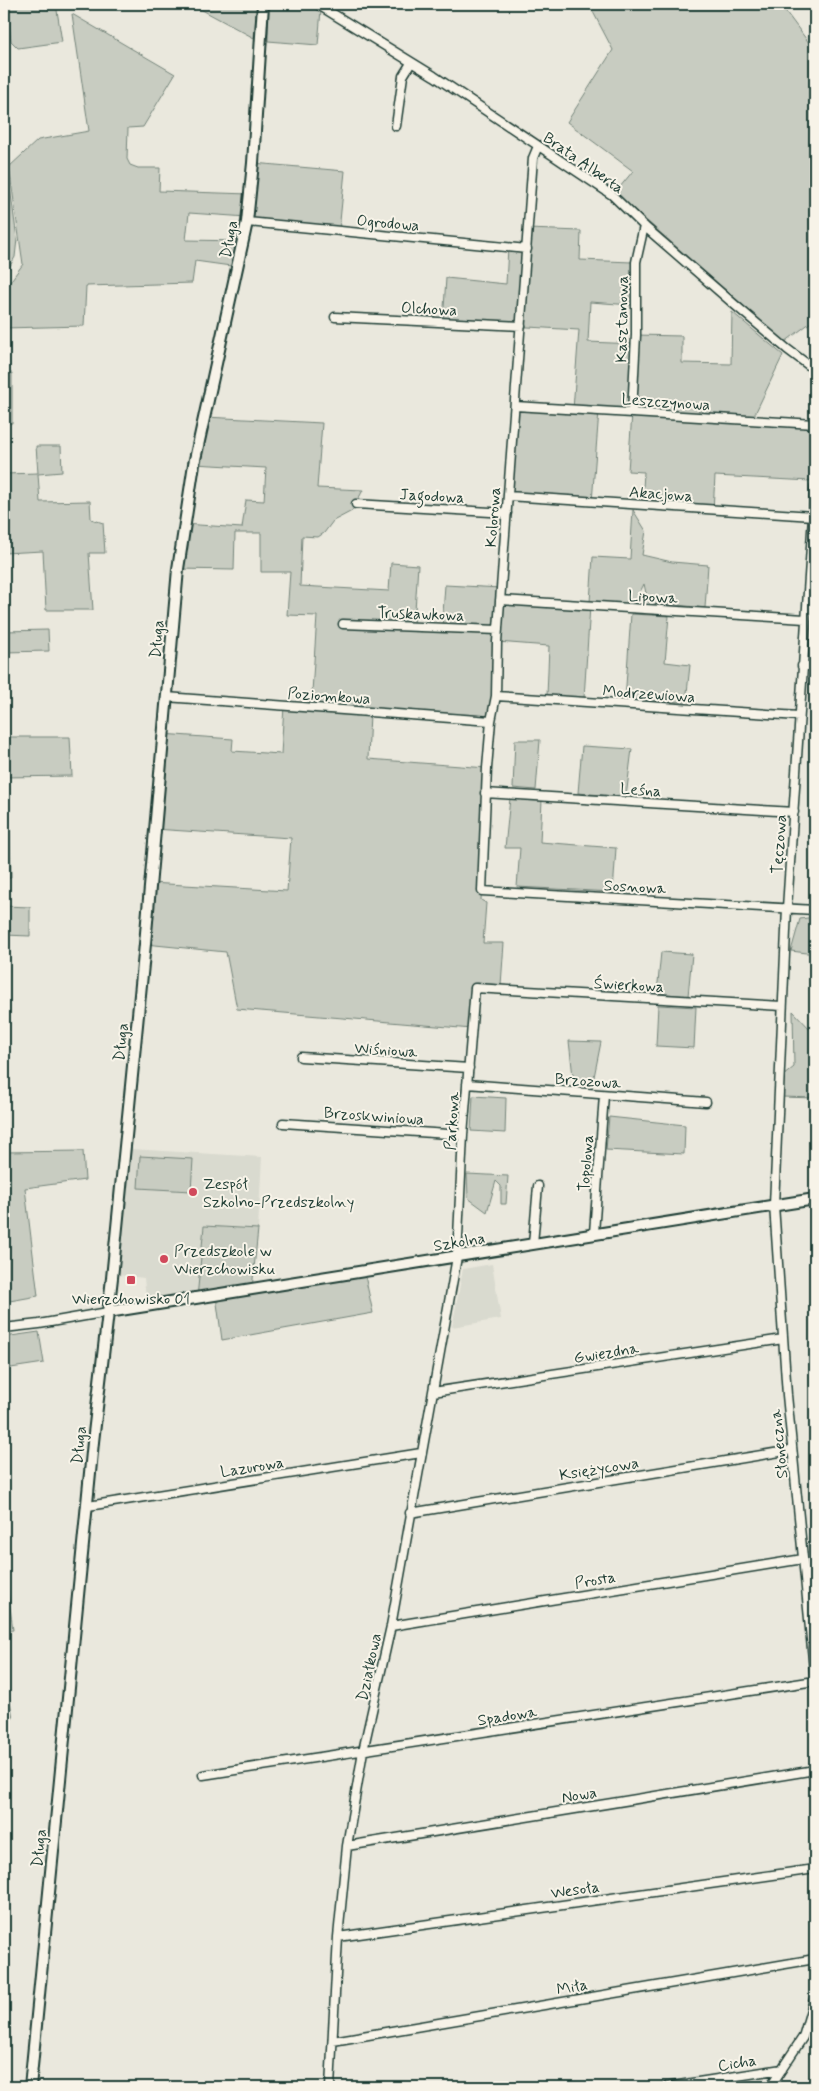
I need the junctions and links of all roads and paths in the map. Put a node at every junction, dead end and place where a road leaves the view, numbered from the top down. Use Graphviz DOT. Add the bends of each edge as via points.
graph roads {
  1 [pos="263,4"];
  2 [pos="317,4"];
  3 [pos="411,63"];
  4 [pos="396,126"];
  5 [pos="538,146"];
  6 [pos="247,222"];
  7 [pos="644,226"];
  8 [pos="527,249"];
  9 [pos="335,317"];
  10 [pos="521,326"];
  11 [pos="815,370"];
  12 [pos="515,406"];
  13 [pos="632,413"];
  14 [pos="815,424"];
  15 [pos="815,486"];
  16 [pos="508,496"];
  17 [pos="356,504"];
  18 [pos="506,513"];
  19 [pos="813,516"];
  20 [pos="500,600"];
  21 [pos="806,601"];
  22 [pos="815,601"];
  23 [pos="805,619"];
  24 [pos="343,624"];
  25 [pos="498,630"];
  26 [pos="802,666"];
  27 [pos="815,666"];
  28 [pos="496,696"];
  29 [pos="166,697"];
  30 [pos="799,716"];
  31 [pos="491,721"];
  32 [pos="485,793"];
  33 [pos="794,812"];
  34 [pos="482,891"];
  35 [pos="786,908"];
  36 [pos="815,910"];
  37 [pos="475,988"];
  38 [pos="782,1006"];
  39 [pos="301,1057"];
  40 [pos="469,1068"];
  41 [pos="467,1084"];
  42 [pos="604,1095"];
  43 [pos="706,1102"];
  44 [pos="283,1123"];
  45 [pos="463,1135"];
  46 [pos="538,1186"];
  47 [pos="815,1199"];
  48 [pos="774,1205"];
  49 [pos="594,1234"];
  50 [pos="533,1244"];
  51 [pos="457,1256"];
  52 [pos="108,1312"];
  53 [pos="4,1328"];
  54 [pos="783,1339"];
  55 [pos="433,1392"];
  56 [pos="792,1450"];
  57 [pos="421,1453"];
  58 [pos="88,1506"];
  59 [pos="410,1513"];
  60 [pos="803,1559"];
  61 [pos="391,1626"];
  62 [pos="815,1680"];
  63 [pos="363,1751"];
  64 [pos="815,1770"];
  65 [pos="203,1775"];
  66 [pos="347,1846"];
  67 [pos="815,1869"];
  68 [pos="338,1937"];
  69 [pos="815,1959"];
  70 [pos="815,1996"];
  71 [pos="333,2041"];
  72 [pos="782,2070"];
  73 [pos="30,2087"];
  74 [pos="330,2087"];
  75 [pos="666,2087"];
  76 [pos="770,2087"];
  1 -- 6 [label="street, Długa"];
  2 -- 3 [label="street, Brata Alberta"];
  3 -- 4 [label="street" via="403,76"];
  3 -- 5 [label="street, Brata Alberta"];
  5 -- 7 [label="street, Brata Alberta" via="612,195"];
  5 -- 8 [label="street, Kolorowa" via="533,158"];
  6 -- 8 [label="street, Ogrodowa"];
  6 -- 29 [label="street, Długa" via="194,464 184,524"];
  7 -- 11 [label="street, Brata Alberta" via="786,349"];
  7 -- 13 [label="street, Kasztanowa" via="636,262"];
  8 -- 10 [label="street, Kolorowa"];
  9 -- 10 [label="street, Olchowa"];
  10 -- 12 [label="street, Kolorowa"];
  12 -- 13 [label="street, Leszczynowa"];
  12 -- 16 [label="street, Kolorowa"];
  13 -- 14 [label="street, Leszczynowa"];
  15 -- 19 [label="street, Tęczowa"];
  16 -- 18 [label="street, Kolorowa"];
  16 -- 19 [label="street, Akacjowa"];
  17 -- 18 [label="street, Jagodowa"];
  18 -- 20 [label="street, Kolorowa"];
  19 -- 21 [label="street, Tęczowa"];
  20 -- 23 [label="street, Lipowa"];
  20 -- 25 [label="street, Kolorowa"];
  21 -- 22 [label="street"];
  21 -- 23 [label="street, Tęczowa"];
  23 -- 26 [label="street, Tęczowa"];
  24 -- 25 [label="street, Truskawkowa"];
  25 -- 28 [label="street, Kolorowa"];
  26 -- 27 [label="street"];
  26 -- 30 [label="street, Tęczowa"];
  28 -- 30 [label="street, Modrzewiowa"];
  28 -- 31 [label="street, Kolorowa"];
  29 -- 31 [label="street, Poziomkowa"];
  29 -- 52 [label="street, Długa"];
  30 -- 33 [label="street, Tęczowa"];
  31 -- 32 [label="street, Kolorowa"];
  32 -- 33 [label="street, Leśna"];
  32 -- 34 [label="street, Kolorowa"];
  33 -- 35 [label="street, Tęczowa"];
  34 -- 35 [label="street, Sosnowa"];
  35 -- 36 [label="street, Sosnowa"];
  35 -- 38 [label="street, Tęczowa"];
  37 -- 38 [label="street, Świerkowa"];
  37 -- 40 [label="street, Parkowa"];
  38 -- 48 [label="street, Tęczowa"];
  39 -- 40 [label="street, Wiśniowa"];
  40 -- 41 [label="street, Parkowa"];
  41 -- 42 [label="street, Brzozowa"];
  41 -- 45 [label="street, Parkowa"];
  42 -- 43 [label="street, Brzozowa"];
  42 -- 49 [label="street, Topolowa"];
  44 -- 45 [label="street, Brzoskwiniowa"];
  45 -- 51 [label="street, Parkowa"];
  46 -- 50 [label="street"];
  47 -- 48 [label="street, Szkolna"];
  48 -- 49 [label="street, Szkolna"];
  48 -- 54 [label="street, Słoneczna"];
  49 -- 50 [label="street, Szkolna"];
  50 -- 51 [label="street, Szkolna"];
  51 -- 52 [label="street, Szkolna"];
  51 -- 55 [label="street, Działkowa"];
  52 -- 53 [label="street"];
  52 -- 58 [label="street, Długa"];
  54 -- 55 [label="street, Gwiezdna"];
  54 -- 56 [label="street, Słoneczna"];
  55 -- 57 [label="street, Działkowa"];
  56 -- 59 [label="street, Księżycowa"];
  56 -- 60 [label="street, Słoneczna"];
  57 -- 58 [label="street, Lazurowa"];
  57 -- 59 [label="street, Działkowa"];
  58 -- 73 [label="street, Długa"];
  59 -- 61 [label="street, Działkowa"];
  60 -- 61 [label="street, Prosta"];
  60 -- 62 [label="street, Słoneczna"];
  61 -- 63 [label="street, Działkowa"];
  62 -- 63 [label="street, Spadowa"];
  63 -- 65 [label="street, Spadowa"];
  63 -- 66 [label="street, Działkowa"];
  64 -- 66 [label="street, Nowa"];
  66 -- 68 [label="street, Działkowa"];
  67 -- 68 [label="street, Wesoła"];
  68 -- 71 [label="street, Działkowa"];
  69 -- 71 [label="street, Miła"];
  70 -- 72 [label="street" via="803,2037"];
  71 -- 74 [label="street, Działkowa"];
  72 -- 75 [label="street, Cicha"];
  72 -- 76 [label="street"];
}
